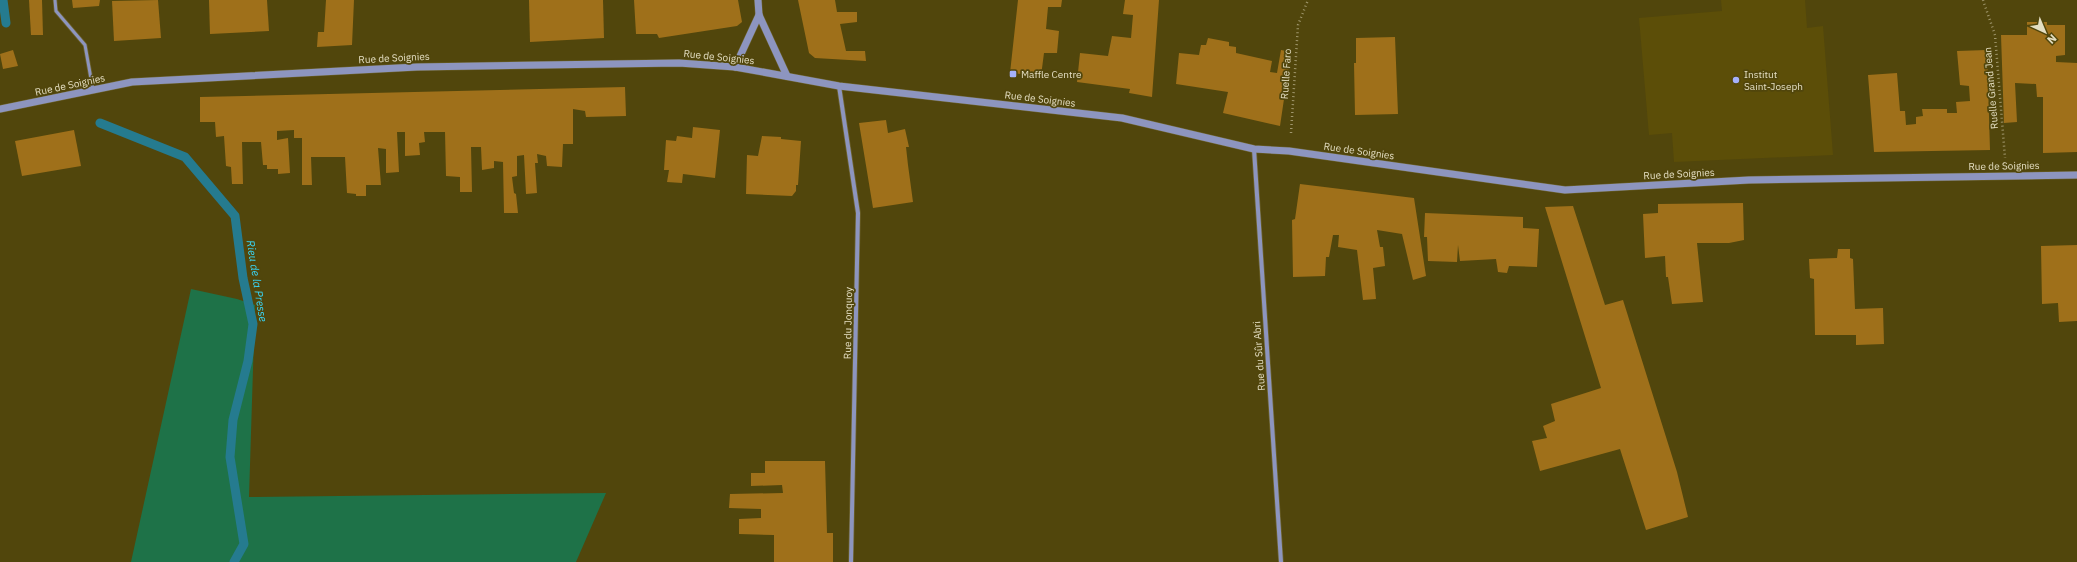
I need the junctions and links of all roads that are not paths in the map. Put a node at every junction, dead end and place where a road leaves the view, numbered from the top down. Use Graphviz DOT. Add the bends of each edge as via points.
graph roads {
  1 [pos="55,0"];
  2 [pos="758,0"];
  3 [pos="759,14"];
  4 [pos="735,67"];
  5 [pos="787,76"];
  6 [pos="839,86"];
  7 [pos="93,90"];
  8 [pos="0,109"];
  9 [pos="1254,149"];
  10 [pos="2077,175"];
  11 [pos="851,562"];
  12 [pos="1281,562"];
  1 -- 7 [label="lane" via="56,11 85,45"];
  2 -- 3 [label="street"];
  3 -- 4 [label="street"];
  3 -- 5 [label="street"];
  4 -- 5 [label="street, Rue de Soignies"];
  4 -- 7 [label="street, Rue de Soignies" via="679,63 417,67 132,82"];
  5 -- 6 [label="street, Rue de Soignies"];
  6 -- 9 [label="street, Rue de Soignies" via="1122,118"];
  6 -- 11 [label="street, Rue du Jonquoy" via="858,213"];
  7 -- 8 [label="street, Rue de Soignies"];
  9 -- 10 [label="street, Rue de Soignies" via="1289,151 1565,190 1749,180"];
  9 -- 12 [label="street, Rue du Sûr Abri"];
}
